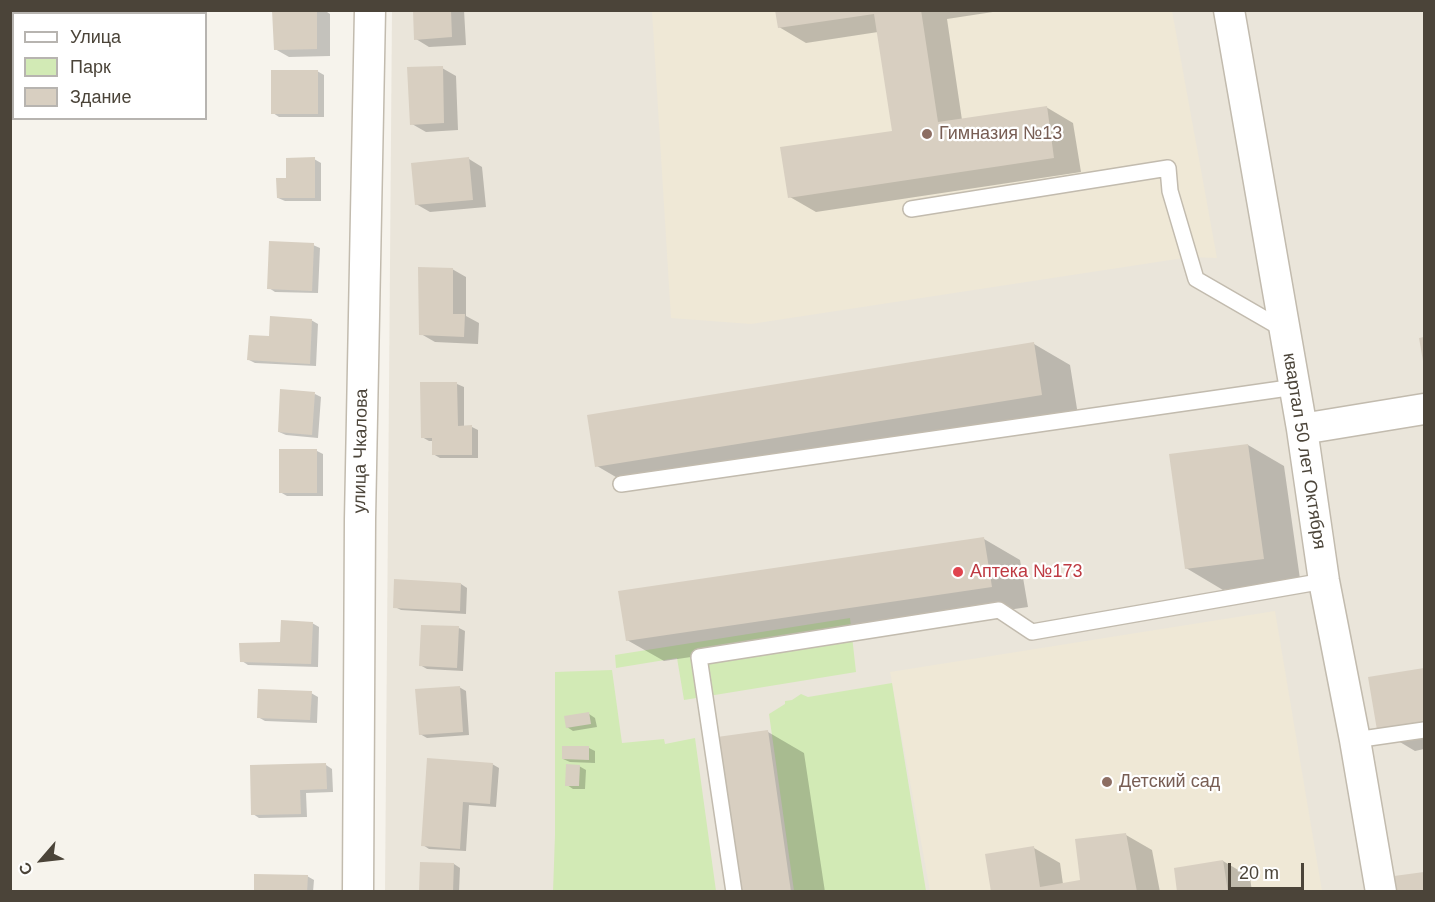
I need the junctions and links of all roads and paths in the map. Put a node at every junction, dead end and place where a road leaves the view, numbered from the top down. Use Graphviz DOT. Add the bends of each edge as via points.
graph roads {
  1 [pos="370,10"];
  2 [pos="1229,10"];
  3 [pos="911,209"];
  4 [pos="1286,331"];
  5 [pos="1295,387"];
  6 [pos="1425,409"];
  7 [pos="1302,429"];
  8 [pos="621,484"];
  9 [pos="1324,581"];
  10 [pos="1425,730"];
  11 [pos="1355,740"];
  12 [pos="358,891"];
  13 [pos="734,891"];
  14 [pos="1381,891"];
  1 -- 12 [label="street, улица Чкалова" via="360,507"];
  2 -- 4 [label="street, квартал 50 лет Октября"];
  3 -- 4 [label="lane" via="1168,168 1170,191 1196,279"];
  4 -- 5 [label="street, квартал 50 лет Октября"];
  5 -- 7 [label="street, квартал 50 лет Октября"];
  5 -- 8 [label="lane"];
  6 -- 7 [label="street"];
  7 -- 9 [label="street, квартал 50 лет Октября"];
  9 -- 11 [label="street, квартал 50 лет Октября"];
  9 -- 13 [label="lane" via="1032,632 999,610 699,657"];
  10 -- 11 [label="lane"];
  11 -- 14 [label="street, квартал 50 лет Октября"];
}
